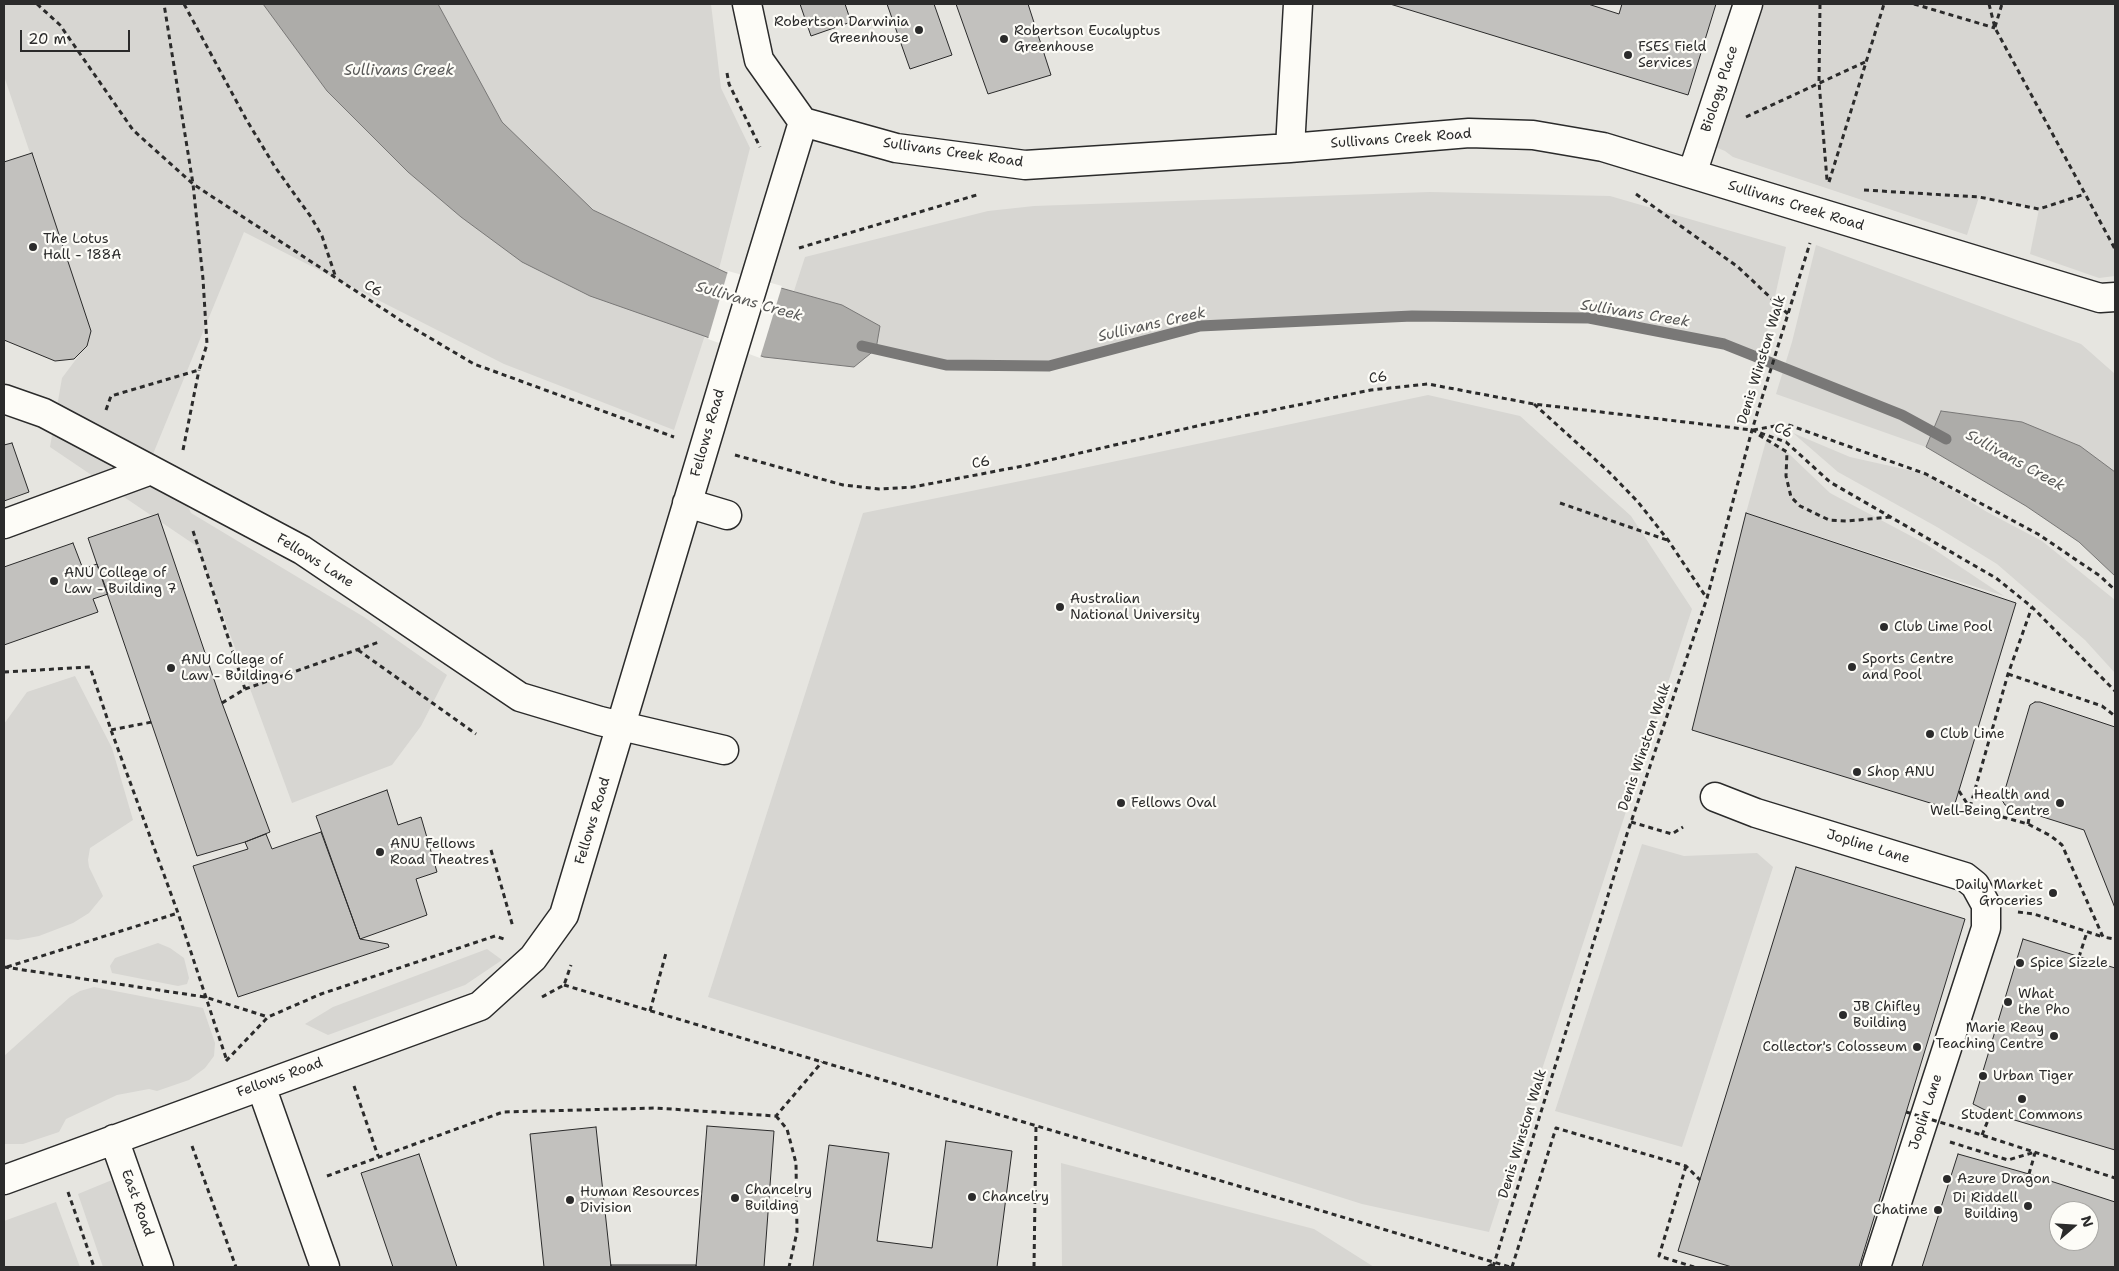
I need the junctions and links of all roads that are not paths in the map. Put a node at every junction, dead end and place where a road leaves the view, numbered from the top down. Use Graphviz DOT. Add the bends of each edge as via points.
graph roads {
  1 [pos="747,4"];
  2 [pos="1298,4"];
  3 [pos="1748,4"];
  4 [pos="803,122"];
  5 [pos="1290,148"];
  6 [pos="1692,174"];
  7 [pos="2115,297"];
  8 [pos="4,399"];
  9 [pos="151,470"];
  10 [pos="687,503"];
  11 [pos="727,515"];
  12 [pos="4,524"];
  13 [pos="621,726"];
  14 [pos="724,750"];
  15 [pos="1716,797"];
  16 [pos="1986,928"];
  17 [pos="262,1086"];
  18 [pos="114,1140"];
  19 [pos="4,1180"];
  20 [pos="160,1267"];
  21 [pos="325,1267"];
  22 [pos="1876,1267"];
  1 -- 4 [label="street" via="759,60"];
  2 -- 5 [label="street"];
  3 -- 6 [label="street, Biology Place"];
  4 -- 5 [label="street, Sullivans Creek Road" via="896,148 1024,165"];
  4 -- 10 [label="street, Fellows Road"];
  5 -- 6 [label="street, Sullivans Creek Road" via="1469,133 1533,135 1603,147"];
  6 -- 7 [label="street, Sullivans Creek Road" via="2100,298"];
  8 -- 9 [label="street, Fellows Lane" via="44,413"];
  9 -- 12 [label="street"];
  9 -- 13 [label="street, Fellows Lane" via="302,550 520,697"];
  10 -- 11 [label="street"];
  10 -- 13 [label="street, Fellows Road"];
  13 -- 14 [label="street, Fellows Lane"];
  13 -- 17 [label="street, Fellows Road" via="564,915 533,958 480,1006"];
  15 -- 16 [label="street, Jopline Lane" via="1756,813 1965,877 1975,885 1986,905"];
  16 -- 22 [label="street, Joplin Lane"];
  17 -- 18 [label="street, Fellows Road"];
  17 -- 21 [label="street"];
  18 -- 19 [label="street, Fellows Road"];
  18 -- 20 [label="street, East Road"];
}
